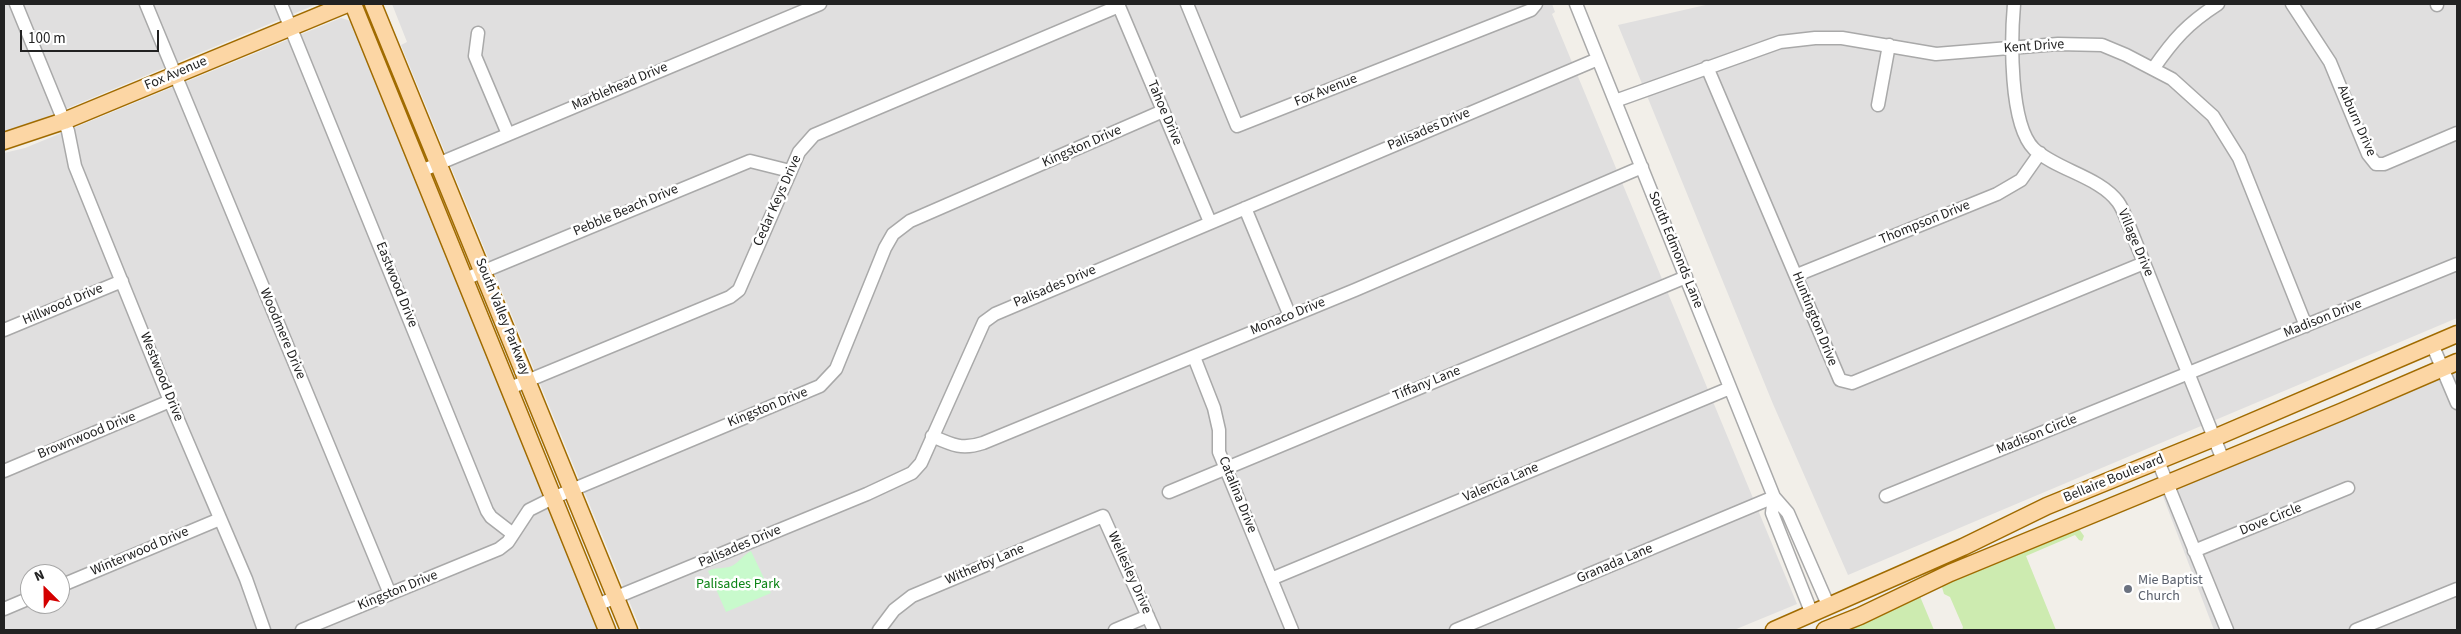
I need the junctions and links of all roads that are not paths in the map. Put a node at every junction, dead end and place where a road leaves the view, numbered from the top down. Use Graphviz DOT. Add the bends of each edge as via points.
graph roads {
  1 [pos="16,4"];
  2 [pos="146,4"];
  3 [pos="280,4"];
  4 [pos="347,4"];
  5 [pos="353,4"];
  6 [pos="373,4"];
  7 [pos="820,4"];
  8 [pos="1187,4"];
  9 [pos="1536,4"];
  10 [pos="1576,4"];
  11 [pos="2014,4"];
  12 [pos="2218,4"];
  13 [pos="2292,4"];
  14 [pos="1118,5"];
  15 [pos="290,27"];
  16 [pos="478,33"];
  17 [pos="1889,45"];
  18 [pos="2012,49"];
  19 [pos="1598,59"];
  20 [pos="1707,67"];
  21 [pos="2153,69"];
  22 [pos="174,74"];
  23 [pos="1615,101"];
  24 [pos="1878,104"];
  25 [pos="1163,111"];
  26 [pos="64,121"];
  27 [pos="508,134"];
  28 [pos="2457,134"];
  29 [pos="4,141"];
  30 [pos="2040,154"];
  31 [pos="440,163"];
  32 [pos="1642,167"];
  33 [pos="421,171"];
  34 [pos="790,171"];
  35 [pos="1245,208"];
  36 [pos="1210,222"];
  37 [pos="2144,263"];
  38 [pos="2457,264"];
  39 [pos="483,271"];
  40 [pos="1797,275"];
  41 [pos="1686,277"];
  42 [pos="465,279"];
  43 [pos="122,281"];
  44 [pos="1290,316"];
  45 [pos="2306,326"];
  46 [pos="4,330"];
  47 [pos="2457,334"];
  48 [pos="2432,344"];
  49 [pos="1194,357"];
  50 [pos="2450,365"];
  51 [pos="2188,373"];
  52 [pos="528,381"];
  53 [pos="510,388"];
  54 [pos="1730,388"];
  55 [pos="170,401"];
  56 [pos="2457,403"];
  57 [pos="932,436"];
  58 [pos="2214,438"];
  59 [pos="2223,460"];
  60 [pos="2158,461"];
  61 [pos="1225,468"];
  62 [pos="4,471"];
  63 [pos="2167,484"];
  64 [pos="2348,488"];
  65 [pos="572,490"];
  66 [pos="1169,492"];
  67 [pos="1886,496"];
  68 [pos="555,497"];
  69 [pos="1774,497"];
  70 [pos="1103,516"];
  71 [pos="220,519"];
  72 [pos="512,534"];
  73 [pos="2194,551"];
  74 [pos="1271,579"];
  75 [pos="70,582"];
  76 [pos="2457,589"];
  77 [pos="390,594"];
  78 [pos="616,598"];
  79 [pos="20,602"];
  80 [pos="598,605"];
  81 [pos="1829,607"];
  82 [pos="4,609"];
  83 [pos="1148,616"];
  84 [pos="1814,622"];
  85 [pos="1832,629"];
  86 [pos="264,630"];
  87 [pos="302,630"];
  88 [pos="607,630"];
  89 [pos="629,630"];
  90 [pos="879,630"];
  91 [pos="1115,630"];
  92 [pos="1154,630"];
  93 [pos="1292,630"];
  94 [pos="1456,630"];
  95 [pos="1774,630"];
  96 [pos="2227,630"];
  97 [pos="2356,630"];
  1 -- 26 [label="street, Westwood Drive"];
  2 -- 22 [label="street, Woodmere Drive"];
  3 -- 15 [label="street, Eastwood Drive"];
  4 -- 15 [label="main road, Fox Avenue"];
  5 -- 33 [label="main road, South Valley Parkway"];
  6 -- 31 [label="main road, South Valley Parkway"];
  7 -- 27 [label="street, Marblehead Drive"];
  8 -- 9 [label="street, Fox Avenue" via="1237,126 1531,10"];
  10 -- 19 [label="street, South Edmonds Lane"];
  11 -- 18 [label="street, Village Drive"];
  12 -- 21 [label="street" via="2177,35"];
  13 -- 28 [label="street, Auburn Drive" via="2330,62 2368,154 2376,164 2384,164"];
  14 -- 25 [label="street, Tahoe Drive"];
  14 -- 34 [label="street, Cedar Keys Drive" via="814,135 799,152"];
  15 -- 22 [label="main road, Fox Avenue"];
  15 -- 72 [label="street, Eastwood Drive" via="487,511"];
  16 -- 27 [label="street" via="475,56"];
  17 -- 18 [label="street, Kent Drive" via="1936,54"];
  17 -- 20 [label="street, Kent Drive" via="1842,38 1780,42"];
  17 -- 24 [label="street"];
  18 -- 21 [label="street, Kent Drive" via="2058,44 2102,45"];
  18 -- 30 [label="street, Village Drive" via="2019,123 2024,136"];
  19 -- 23 [label="street, South Edmonds Lane"];
  19 -- 35 [label="street, Palisades Drive"];
  20 -- 23 [label="street, Kent Drive"];
  20 -- 40 [label="street, Huntington Drive"];
  21 -- 45 [label="street, Kent Drive" via="2186,90 2213,116 2239,158"];
  22 -- 26 [label="main road, Fox Avenue"];
  22 -- 77 [label="street, Woodmere Drive" via="194,115 216,176"];
  23 -- 32 [label="street, South Edmonds Lane"];
  25 -- 36 [label="street, Tahoe Drive"];
  25 -- 65 [label="street, Kingston Drive" via="904,225 893,234 885,248 836,369 820,386"];
  26 -- 29 [label="main road, Fox Avenue"];
  26 -- 43 [label="street, Westwood Drive" via="75,166"];
  27 -- 31 [label="street, Marblehead Drive"];
  30 -- 37 [label="street, Village Drive" via="2102,188 2118,202"];
  30 -- 40 [label="street, Thompson Drive" via="2021,180 1997,194"];
  31 -- 33 [label="street, Marblehead Drive"];
  31 -- 39 [label="main road, South Valley Parkway"];
  32 -- 41 [label="street, South Edmonds Lane"];
  32 -- 44 [label="street, Monaco Drive"];
  33 -- 42 [label="main road, South Valley Parkway"];
  34 -- 39 [label="street, Pebble Beach Drive" via="750,161"];
  34 -- 52 [label="street, Cedar Keys Drive" via="739,290 730,297"];
  35 -- 36 [label="street, Palisades Drive"];
  35 -- 44 [label="street"];
  36 -- 57 [label="street, Palisades Drive" via="1018,302 984,322"];
  37 -- 40 [label="street, Huntington Drive" via="1852,383 1840,380 1835,372"];
  37 -- 51 [label="street, Village Drive"];
  38 -- 45 [label="street, Madison Drive"];
  39 -- 42 [label="street, Pebble Beach Drive"];
  39 -- 52 [label="main road, South Valley Parkway"];
  41 -- 54 [label="street, South Edmonds Lane"];
  41 -- 61 [label="street, Tiffany Lane"];
  42 -- 53 [label="main road, South Valley Parkway"];
  43 -- 46 [label="street, Hillwood Drive"];
  43 -- 55 [label="street, Westwood Drive"];
  44 -- 49 [label="street, Monaco Drive"];
  45 -- 51 [label="street, Madison Drive"];
  47 -- 48 [label="main road, Bellaire Boulevard"];
  48 -- 50 [label="street"];
  48 -- 58 [label="main road, Bellaire Boulevard"];
  49 -- 57 [label="street, Monaco Drive" via="968,448 951,445"];
  49 -- 61 [label="street, Catalina Drive" via="1214,408 1219,452"];
  50 -- 56 [label="street"];
  50 -- 59 [label="main road, Bellaire Boulevard"];
  51 -- 58 [label="street, Village Drive"];
  51 -- 67 [label="street, Madison Circle"];
  52 -- 53 [label="street, Cedar Keys Drive"];
  52 -- 65 [label="main road, South Valley Parkway"];
  53 -- 68 [label="main road, South Valley Parkway"];
  54 -- 69 [label="street, South Edmonds Lane"];
  54 -- 74 [label="street, Valencia Lane"];
  55 -- 62 [label="street, Brownwood Drive"];
  55 -- 71 [label="street, Westwood Drive"];
  57 -- 78 [label="street, Palisades Drive" via="921,463 912,473"];
  58 -- 59 [label="street, Village Drive"];
  58 -- 60 [label="main road, Bellaire Boulevard"];
  59 -- 63 [label="main road, Bellaire Boulevard"];
  60 -- 63 [label="street"];
  60 -- 81 [label="main road, Bellaire Boulevard" via="2047,506"];
  61 -- 66 [label="street, Tiffany Lane"];
  61 -- 74 [label="street, Catalina Drive"];
  63 -- 73 [label="street"];
  63 -- 85 [label="main road, Bellaire Boulevard" via="1950,573"];
  64 -- 73 [label="street, Dove Circle"];
  65 -- 68 [label="street, Kingston Drive"];
  65 -- 78 [label="main road, South Valley Parkway"];
  68 -- 72 [label="street, Kingston Drive" via="529,510"];
  68 -- 80 [label="main road, South Valley Parkway"];
  69 -- 81 [label="street, South Edmonds Lane" via="1788,513"];
  69 -- 84 [label="street, South Edmonds Lane" via="1772,513"];
  69 -- 94 [label="street, Granada Lane"];
  70 -- 83 [label="street, Wellesley Drive"];
  70 -- 90 [label="street, Witherby Lane" via="912,596 894,610"];
  71 -- 75 [label="street, Winterwood Drive"];
  71 -- 86 [label="street, Westwood Drive"];
  72 -- 77 [label="street, Kingston Drive" via="499,549"];
  73 -- 96 [label="street"];
  74 -- 93 [label="street, Catalina Drive"];
  76 -- 97 [label="street"];
  77 -- 87 [label="street, Kingston Drive"];
  78 -- 80 [label="street, Palisades Drive"];
  78 -- 89 [label="main road, South Valley Parkway"];
  79 -- 82 [label="street"];
  80 -- 88 [label="main road, South Valley Parkway"];
  81 -- 84 [label="main road, Bellaire Boulevard"];
  81 -- 85 [label="main road, South Edmonds Lane"];
  83 -- 91 [label="street"];
  83 -- 92 [label="street, Wellesley Drive"];
  84 -- 95 [label="main road, Bellaire Boulevard"];
}
